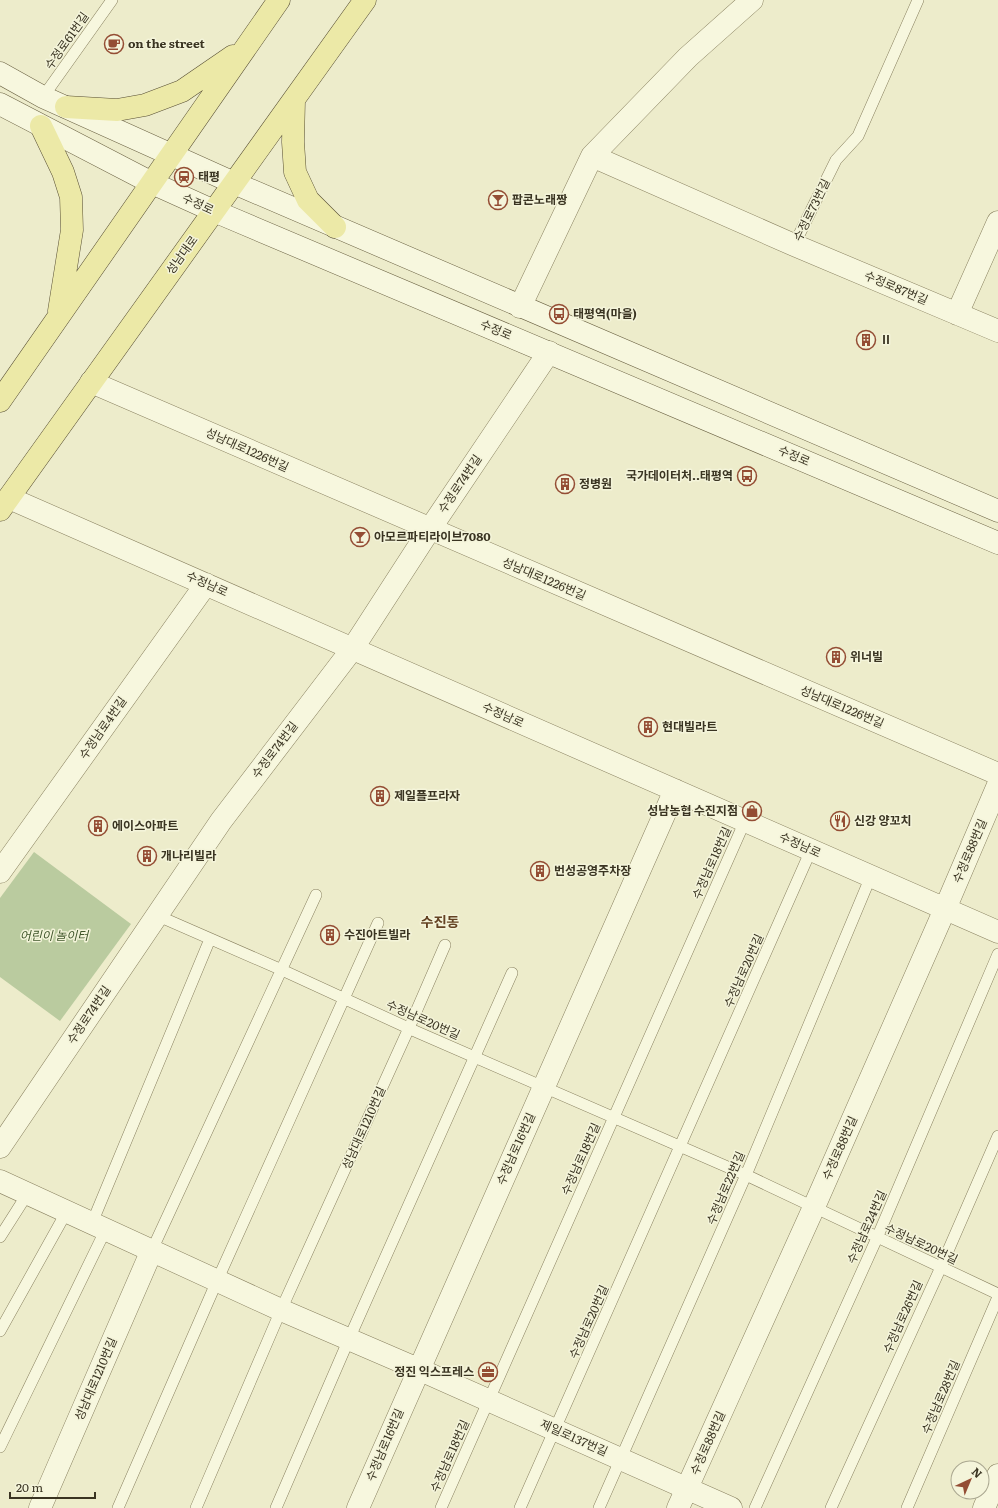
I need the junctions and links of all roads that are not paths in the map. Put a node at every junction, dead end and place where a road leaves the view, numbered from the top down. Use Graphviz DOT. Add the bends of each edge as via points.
graph roads {
  1 [pos="112,0"];
  2 [pos="279,0"];
  3 [pos="365,0"];
  4 [pos="752,0"];
  5 [pos="918,0"];
  6 [pos="246,48"];
  7 [pos="0,73"];
  8 [pos="44,97"];
  9 [pos="294,100"];
  10 [pos="0,104"];
  11 [pos="66,107"];
  12 [pos="41,126"];
  13 [pos="171,154"];
  14 [pos="592,156"];
  15 [pos="152,183"];
  16 [pos="234,183"];
  17 [pos="214,212"];
  18 [pos="998,222"];
  19 [pos="336,227"];
  20 [pos="794,246"];
  21 [pos="520,307"];
  22 [pos="957,314"];
  23 [pos="58,318"];
  24 [pos="998,331"];
  25 [pos="550,352"];
  26 [pos="91,382"];
  27 [pos="0,401"];
  28 [pos="4,504"];
  29 [pos="998,511"];
  30 [pos="430,529"];
  31 [pos="998,543"];
  32 [pos="206,584"];
  33 [pos="353,648"];
  34 [pos="998,774"];
  35 [pos="998,785"];
  36 [pos="675,790"];
  37 [pos="745,821"];
  38 [pos="811,850"];
  39 [pos="0,872"];
  40 [pos="871,876"];
  41 [pos="316,895"];
  42 [pos="945,909"];
  43 [pos="156,915"];
  44 [pos="378,923"];
  45 [pos="998,932"];
  46 [pos="210,939"];
  47 [pos="445,945"];
  48 [pos="998,954"];
  49 [pos="282,970"];
  50 [pos="512,973"];
  51 [pos="344,999"];
  52 [pos="409,1028"];
  53 [pos="475,1057"];
  54 [pos="543,1087"];
  55 [pos="614,1117"];
  56 [pos="998,1136"];
  57 [pos="0,1147"];
  58 [pos="681,1147"];
  59 [pos="746,1175"];
  60 [pos="0,1181"];
  61 [pos="28,1193"];
  62 [pos="814,1207"];
  63 [pos="67,1211"];
  64 [pos="99,1226"];
  65 [pos="0,1237"];
  66 [pos="878,1238"];
  67 [pos="152,1250"];
  68 [pos="941,1266"];
  69 [pos="217,1281"];
  70 [pos="998,1296"];
  71 [pos="281,1310"];
  72 [pos="0,1331"];
  73 [pos="349,1339"];
  74 [pos="418,1369"];
  75 [pos="489,1400"];
  76 [pos="555,1430"];
  77 [pos="0,1447"];
  78 [pos="621,1459"];
  79 [pos="998,1475"];
  80 [pos="687,1488"];
  81 [pos="40,1508"];
  82 [pos="118,1508"];
  83 [pos="196,1508"];
  84 [pos="276,1508"];
  85 [pos="358,1508"];
  86 [pos="441,1508"];
  87 [pos="520,1508"];
  88 [pos="599,1508"];
  89 [pos="678,1508"];
  90 [pos="731,1508"];
  91 [pos="755,1508"];
  92 [pos="831,1508"];
  93 [pos="907,1508"];
  94 [pos="984,1508"];
  1 -- 8 [label="lane, 수정로61번길"];
  2 -- 6 [label="main road"];
  3 -- 9 [label="main road, 성남대로"];
  4 -- 14 [label="street" via="688,56"];
  5 -- 20 [label="lane, 수정로73번길" via="858,136 836,160"];
  6 -- 11 [label="main road" via="182,91 145,105 117,110"];
  6 -- 13 [label="main road"];
  7 -- 8 [label="street"];
  8 -- 11 [label="street"];
  9 -- 16 [label="main road, 성남대로"];
  9 -- 19 [label="main road" via="295,172 308,200"];
  10 -- 12 [label="street, 수정로"];
  11 -- 13 [label="street"];
  12 -- 15 [label="street, 수정로"];
  12 -- 23 [label="main road" via="63,172 71,198 72,230"];
  13 -- 15 [label="main road"];
  13 -- 16 [label="street"];
  14 -- 20 [label="street, 수정로73번길"];
  14 -- 21 [label="street"];
  15 -- 17 [label="street, 수정로"];
  15 -- 23 [label="main road"];
  16 -- 17 [label="main road, 성남대로"];
  16 -- 19 [label="street"];
  17 -- 25 [label="street, 수정로"];
  17 -- 26 [label="main road, 성남대로"];
  18 -- 22 [label="street"];
  19 -- 21 [label="street"];
  20 -- 22 [label="street, 수정로87번길"];
  21 -- 29 [label="street"];
  22 -- 24 [label="street, 수정로87번길"];
  23 -- 27 [label="main road"];
  25 -- 30 [label="street, 수정로74번길"];
  25 -- 31 [label="street, 수정로"];
  26 -- 28 [label="main road, 성남대로"];
  26 -- 30 [label="street, 성남대로1226번길"];
  28 -- 32 [label="street, 수정남로"];
  30 -- 33 [label="street, 수정로74번길"];
  30 -- 34 [label="street, 성남대로1226번길"];
  32 -- 33 [label="street, 수정남로"];
  32 -- 39 [label="street, 수정남로4번길"];
  33 -- 36 [label="street, 수정남로"];
  33 -- 43 [label="street, 수정로74번길" via="221,821"];
  35 -- 42 [label="street, 수정로88번길"];
  36 -- 37 [label="street, 수정남로"];
  36 -- 54 [label="street, 수정남로16번길"];
  37 -- 38 [label="street, 수정남로"];
  37 -- 55 [label="lane, 수정남로18번길"];
  38 -- 40 [label="street, 수정남로"];
  38 -- 58 [label="lane, 수정남로20번길"];
  40 -- 42 [label="street, 수정남로"];
  40 -- 59 [label="lane, 수정남로22번길"];
  41 -- 49 [label="lane, 성남대로1210번길"];
  42 -- 45 [label="street, 수정남로"];
  42 -- 62 [label="street, 수정로88번길"];
  43 -- 46 [label="lane, 수정남로20번길"];
  43 -- 57 [label="street, 수정로74번길"];
  44 -- 51 [label="lane"];
  46 -- 49 [label="lane, 수정남로20번길"];
  46 -- 64 [label="lane"];
  47 -- 52 [label="lane, 성남대로1210번길"];
  48 -- 66 [label="lane, 수정남로24번길"];
  49 -- 51 [label="lane, 수정남로20번길"];
  49 -- 67 [label="lane, 성남대로1210번길"];
  50 -- 53 [label="lane"];
  51 -- 52 [label="lane, 수정남로20번길"];
  51 -- 69 [label="lane"];
  52 -- 53 [label="lane, 수정남로20번길"];
  52 -- 71 [label="lane, 성남대로1210번길"];
  53 -- 54 [label="lane, 수정남로20번길"];
  53 -- 73 [label="lane"];
  54 -- 55 [label="lane, 수정남로20번길"];
  54 -- 74 [label="street, 수정남로16번길"];
  55 -- 58 [label="lane, 수정남로20번길"];
  55 -- 75 [label="lane, 수정남로18번길"];
  56 -- 68 [label="lane, 수정남로26번길"];
  58 -- 59 [label="lane, 수정남로20번길"];
  58 -- 76 [label="lane, 수정남로20번길"];
  59 -- 62 [label="lane, 수정남로20번길"];
  59 -- 78 [label="lane, 수정남로22번길"];
  60 -- 61 [label="street"];
  61 -- 63 [label="street"];
  61 -- 65 [label="lane"];
  62 -- 66 [label="lane, 수정남로20번길"];
  62 -- 80 [label="street, 수정로88번길"];
  63 -- 64 [label="street"];
  63 -- 72 [label="lane"];
  64 -- 67 [label="street"];
  64 -- 77 [label="lane"];
  66 -- 68 [label="lane, 수정남로20번길"];
  66 -- 91 [label="lane, 수정남로24번길"];
  67 -- 69 [label="street"];
  67 -- 81 [label="street, 성남대로1210번길"];
  68 -- 70 [label="lane, 수정남로20번길"];
  68 -- 92 [label="lane, 수정남로26번길"];
  69 -- 71 [label="street"];
  69 -- 82 [label="lane"];
  70 -- 93 [label="lane, 수정남로28번길"];
  71 -- 73 [label="street"];
  71 -- 83 [label="lane, 성남대로1210번길"];
  73 -- 74 [label="street"];
  73 -- 84 [label="lane"];
  74 -- 75 [label="street, 제일로137번길"];
  74 -- 85 [label="street, 수정남로16번길"];
  75 -- 76 [label="street, 제일로137번길"];
  75 -- 86 [label="lane, 수정남로18번길"];
  76 -- 78 [label="street, 제일로137번길"];
  76 -- 87 [label="lane, 수정남로20번길"];
  78 -- 80 [label="street, 제일로137번길"];
  78 -- 88 [label="lane, 수정남로22번길"];
  79 -- 94 [label="street"];
  80 -- 89 [label="street, 수정로88번길"];
  80 -- 90 [label="street, 제일로137번길"];
}
